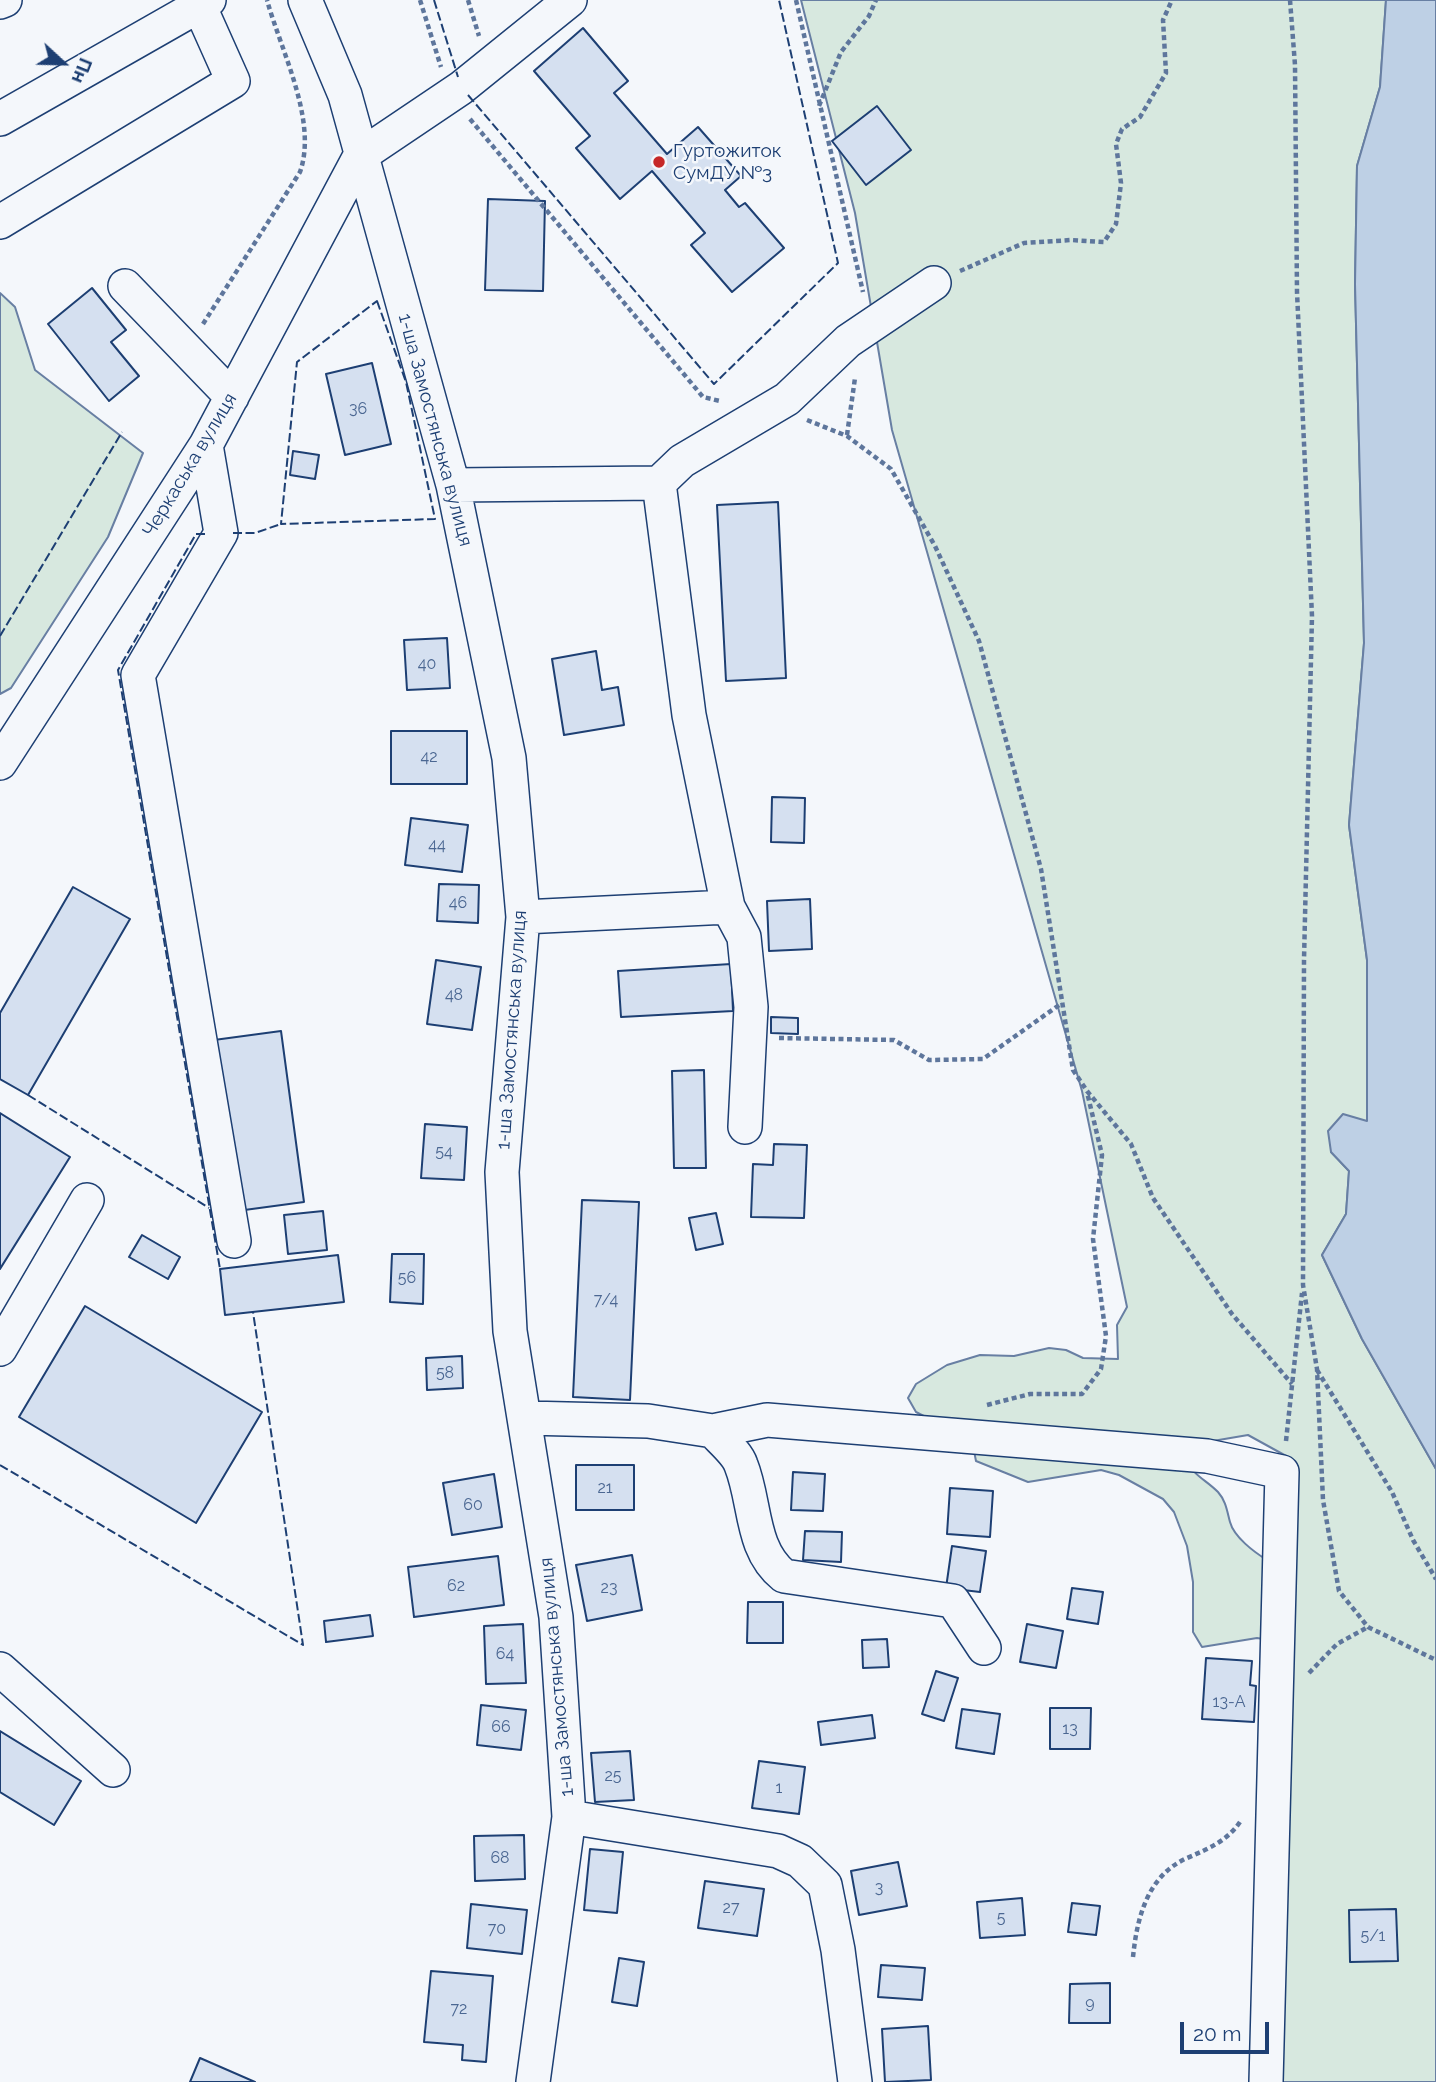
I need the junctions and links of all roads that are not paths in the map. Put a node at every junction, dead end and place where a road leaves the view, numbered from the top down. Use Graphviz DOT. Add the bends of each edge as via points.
graph roads {
  1 [pos="5,0"];
  2 [pos="305,0"];
  3 [pos="570,0"];
  4 [pos="0,2"];
  5 [pos="204,3"];
  6 [pos="0,119"];
  7 [pos="360,156"];
  8 [pos="0,222"];
  9 [pos="934,283"];
  10 [pos="125,286"];
  11 [pos="232,397"];
  12 [pos="206,445"];
  13 [pos="659,483"];
  14 [pos="453,485"];
  15 [pos="0,763"];
  16 [pos="728,907"];
  17 [pos="523,917"];
  18 [pos="745,1127"];
  19 [pos="87,1200"];
  20 [pos="234,1241"];
  21 [pos="0,1349"];
  22 [pos="526,1418"];
  23 [pos="713,1431"];
  24 [pos="984,1648"];
  25 [pos="0,1669"];
  26 [pos="113,1770"];
  27 [pos="569,1817"];
  28 [pos="533,2082"];
  29 [pos="855,2082"];
  30 [pos="1266,2082"];
  1 -- 4 [label="street"];
  2 -- 7 [label="street, 1-ша Замостянська вулиця" via="345,95"];
  3 -- 7 [label="street" via="461,88"];
  5 -- 6 [label="street"];
  5 -- 8 [label="street" via="233,81"];
  7 -- 11 [label="street, Черкаська вулиця"];
  7 -- 14 [label="street, 1-ша Замостянська вулиця"];
  9 -- 13 [label="street" via="848,341 787,399 682,461"];
  10 -- 11 [label="street"];
  11 -- 12 [label="street, Черкаська вулиця"];
  12 -- 15 [label="street, Черкаська вулиця"];
  12 -- 20 [label="street" via="221,533 138,675"];
  13 -- 14 [label="street"];
  13 -- 16 [label="street" via="689,715"];
  14 -- 17 [label="street, 1-ша Замостянська вулиця" via="509,758"];
  16 -- 17 [label="street"];
  16 -- 18 [label="street" via="744,937 751,1007"];
  17 -- 22 [label="street, 1-ша Замостянська вулиця" via="502,1172 510,1331"];
  19 -- 21 [label="street"];
  22 -- 23 [label="street" via="648,1421"];
  22 -- 27 [label="street, 1-ша Замостянська вулиця" via="556,1617"];
  23 -- 24 [label="street" via="741,1463 762,1549 771,1566 784,1576 953,1601"];
  23 -- 30 [label="street" via="767,1420 1207,1457 1282,1472"];
  25 -- 26 [label="street"];
  27 -- 28 [label="street, 1-ша Замостянська вулиця"];
  27 -- 29 [label="street" via="778,1851 800,1861 825,1885"];
}
